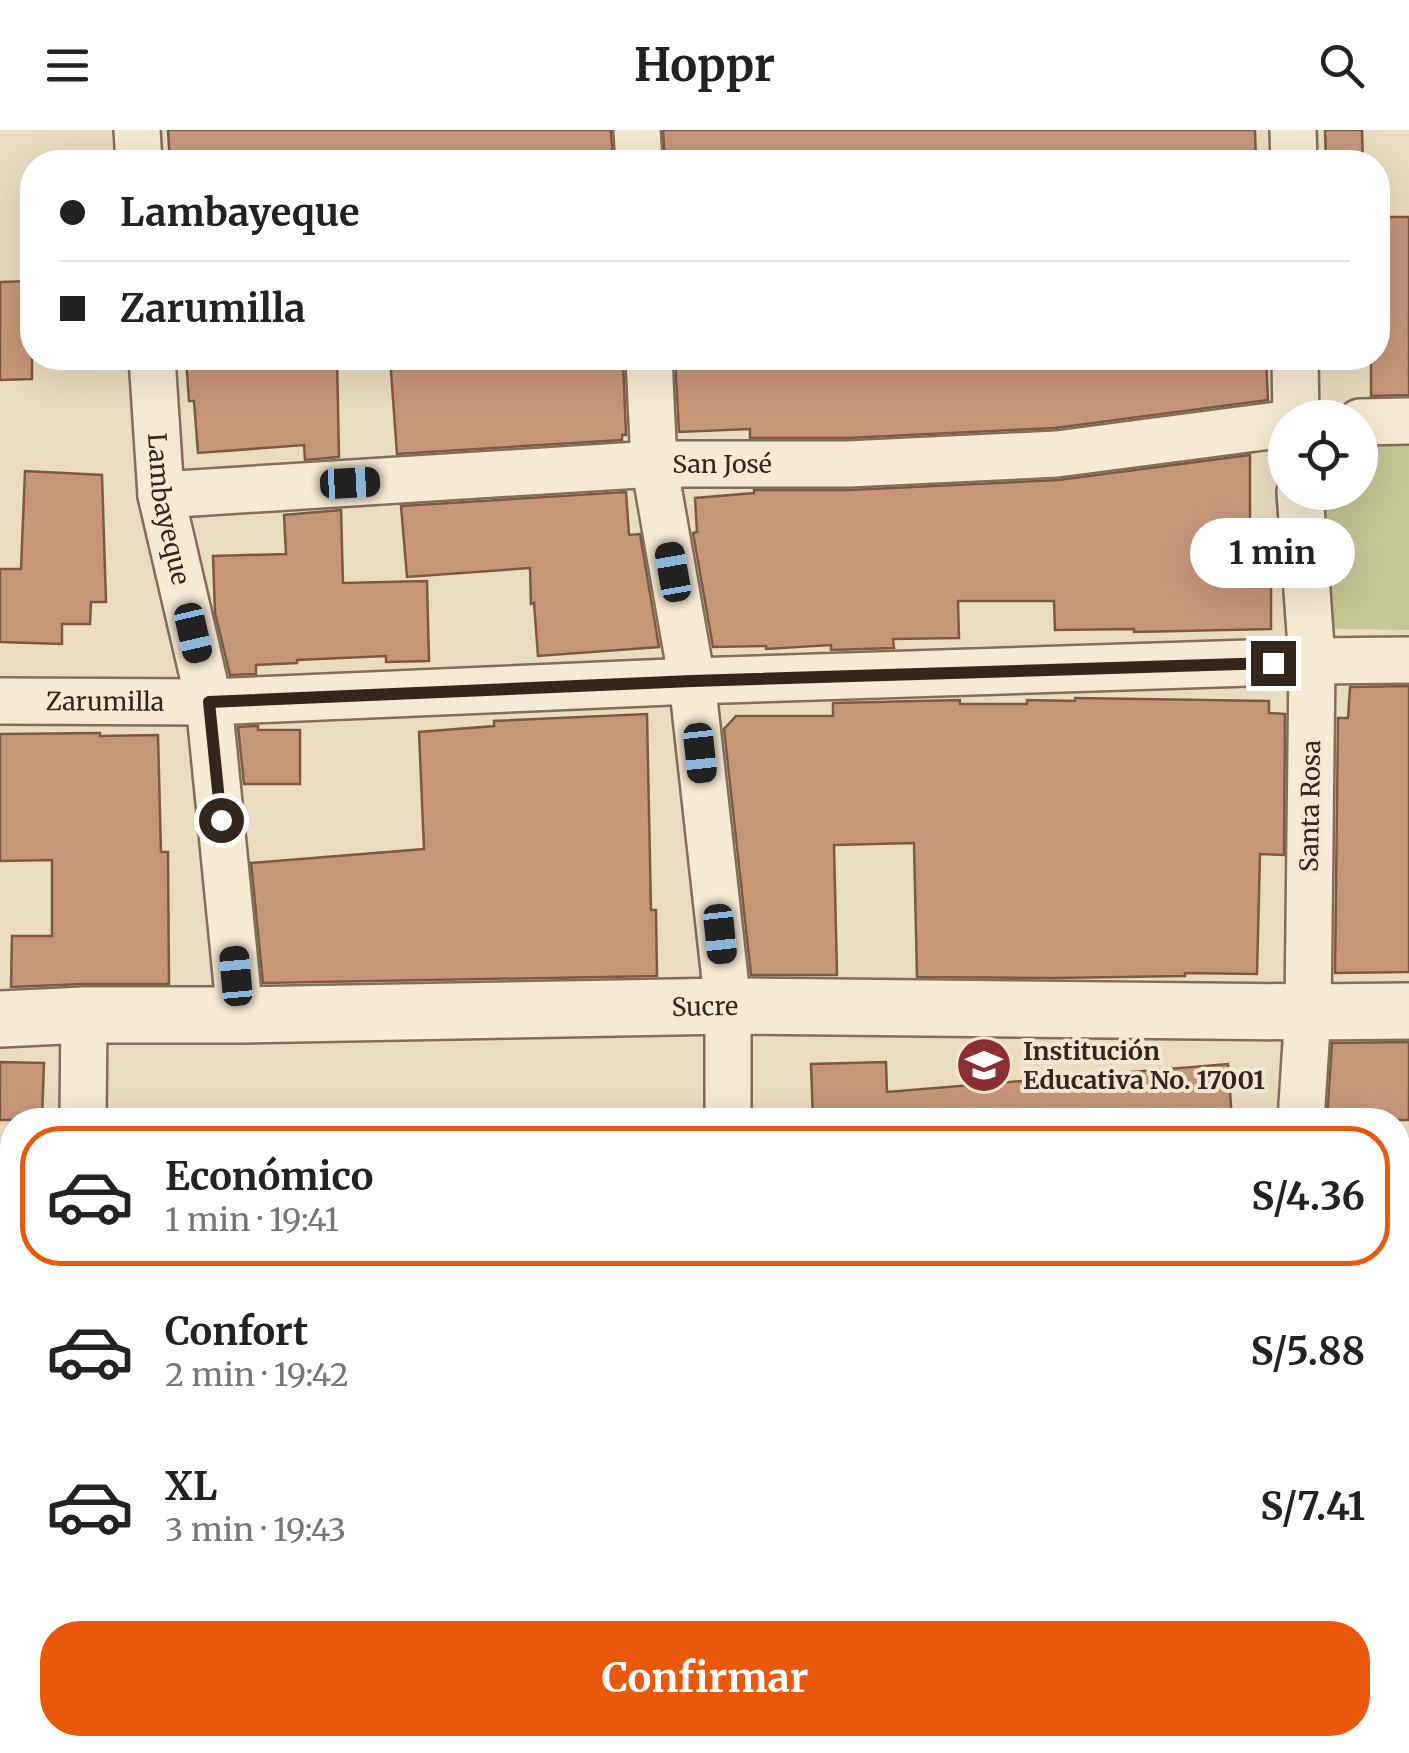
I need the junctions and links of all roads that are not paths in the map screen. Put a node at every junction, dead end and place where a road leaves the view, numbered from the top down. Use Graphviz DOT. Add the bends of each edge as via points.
graph roads {
  1 [pos="153,370"];
  2 [pos="650,370"];
  3 [pos="1295,370"];
  4 [pos="1296,400"];
  5 [pos="1409,421"];
  6 [pos="1378,422"];
  7 [pos="1268,426"];
  8 [pos="654,464"];
  9 [pos="161,495"];
  10 [pos="1301,510"];
  11 [pos="1409,660"];
  12 [pos="1312,662"];
  13 [pos="692,681"];
  14 [pos="0,701"];
  15 [pos="209,702"];
  16 [pos="728,1006"];
  17 [pos="1409,1010"];
  18 [pos="1308,1012"];
  19 [pos="84,1015"];
  20 [pos="240,1015"];
  21 [pos="0,1018"];
  22 [pos="83,1108"];
  23 [pos="728,1108"];
  24 [pos="1302,1108"];
  1 -- 9 [label="street, Lambayeque"];
  2 -- 8 [label="street"];
  3 -- 4 [label="street"];
  5 -- 6 [label="street"];
  7 -- 8 [label="street, San José" via="1057,454"];
  8 -- 9 [label="street, San José"];
  8 -- 13 [label="street"];
  9 -- 15 [label="street, Lambayeque"];
  10 -- 12 [label="street, Santa Rosa"];
  11 -- 12 [label="street, Zarumilla"];
  12 -- 13 [label="street, Zarumilla"];
  12 -- 18 [label="street, Santa Rosa"];
  13 -- 15 [label="street, Zarumilla"];
  13 -- 16 [label="street"];
  14 -- 15 [label="street, Zarumilla"];
  15 -- 20 [label="street, Lambayeque"];
  16 -- 18 [label="street, Sucre"];
  16 -- 20 [label="street, Sucre"];
  16 -- 23 [label="street"];
  17 -- 18 [label="street, Sucre"];
  18 -- 24 [label="street, Santa Rosa"];
  19 -- 20 [label="street, Sucre"];
  19 -- 21 [label="street, Sucre"];
  19 -- 22 [label="street"];
}
